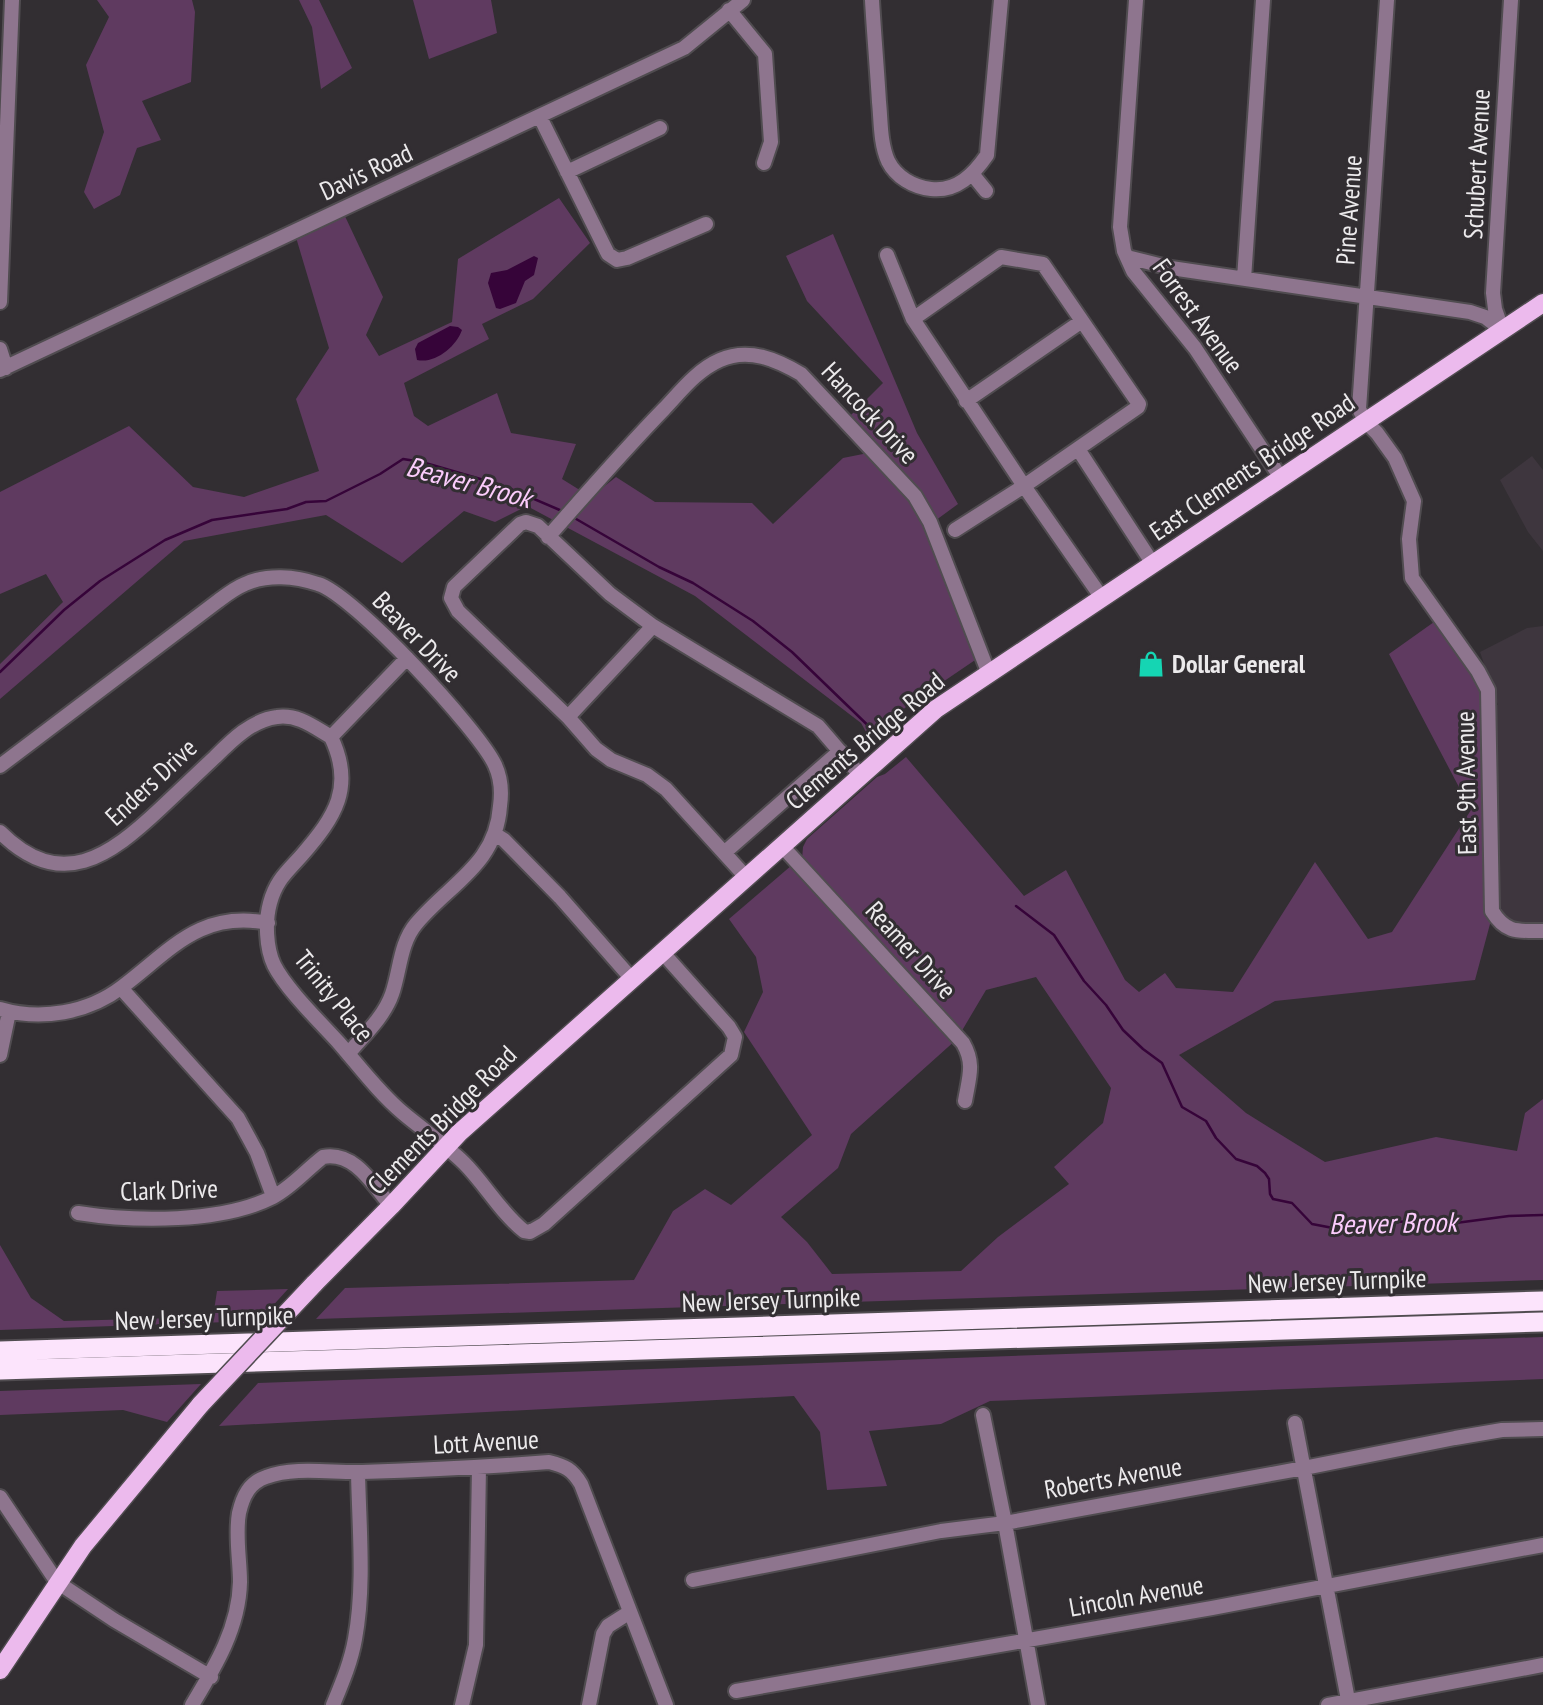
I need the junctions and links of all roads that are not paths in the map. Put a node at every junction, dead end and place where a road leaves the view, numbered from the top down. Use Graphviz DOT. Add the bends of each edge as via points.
graph roads {
  1 [pos="12,0"];
  2 [pos="743,0"];
  3 [pos="872,0"];
  4 [pos="1001,0"];
  5 [pos="1136,0"];
  6 [pos="1263,0"];
  7 [pos="1387,0"];
  8 [pos="1511,0"];
  9 [pos="729,10"];
  10 [pos="540,117"];
  11 [pos="660,128"];
  12 [pos="764,163"];
  13 [pos="567,172"];
  14 [pos="973,175"];
  15 [pos="986,191"];
  16 [pos="706,224"];
  17 [pos="887,255"];
  18 [pos="1127,257"];
  19 [pos="1244,279"];
  20 [pos="1367,298"];
  21 [pos="0,302"];
  22 [pos="1543,303"];
  23 [pos="913,319"];
  24 [pos="1082,321"];
  25 [pos="1502,330"];
  26 [pos="0,349"];
  27 [pos="3,369"];
  28 [pos="966,401"];
  29 [pos="1366,422"];
  30 [pos="1078,449"];
  31 [pos="1281,478"];
  32 [pos="1024,486"];
  33 [pos="955,530"];
  34 [pos="548,537"];
  35 [pos="1153,564"];
  36 [pos="1102,598"];
  37 [pos="653,626"];
  38 [pos="407,659"];
  39 [pos="989,674"];
  40 [pos="568,717"];
  41 [pos="331,737"];
  42 [pos="840,751"];
  43 [pos="0,766"];
  44 [pos="861,776"];
  45 [pos="0,832"];
  46 [pos="496,835"];
  47 [pos="782,846"];
  48 [pos="724,853"];
  49 [pos="746,877"];
  50 [pos="268,923"];
  51 [pos="1543,932"];
  52 [pos="662,952"];
  53 [pos="631,978"];
  54 [pos="121,988"];
  55 [pos="5,1010"];
  56 [pos="348,1054"];
  57 [pos="0,1055"];
  58 [pos="965,1101"];
  59 [pos="445,1147"];
  60 [pos="274,1196"];
  61 [pos="391,1206"];
  62 [pos="78,1213"];
  63 [pos="1543,1301"];
  64 [pos="1543,1321"];
  65 [pos="0,1351"];
  66 [pos="0,1370"];
  67 [pos="982,1415"];
  68 [pos="1295,1423"];
  69 [pos="1543,1429"];
  70 [pos="479,1467"];
  71 [pos="1304,1468"];
  72 [pos="358,1472"];
  73 [pos="0,1497"];
  74 [pos="1005,1523"];
  75 [pos="1543,1545"];
  76 [pos="693,1580"];
  77 [pos="57,1582"];
  78 [pos="1326,1585"];
  79 [pos="630,1612"];
  80 [pos="1027,1640"];
  81 [pos="1543,1665"];
  82 [pos="0,1671"];
  83 [pos="211,1677"];
  84 [pos="736,1691"];
  85 [pos="1348,1703"];
  86 [pos="192,1705"];
  87 [pos="333,1705"];
  88 [pos="462,1705"];
  89 [pos="589,1705"];
  90 [pos="666,1705"];
  91 [pos="1038,1705"];
  92 [pos="1328,1705"];
  1 -- 21 [label="street"];
  2 -- 9 [label="street, Davis Road"];
  3 -- 14 [label="street" via="888,160 899,176 933,189 953,187"];
  4 -- 14 [label="street" via="988,155"];
  5 -- 18 [label="street, Forrest Avenue" via="1121,227"];
  6 -- 19 [label="street"];
  7 -- 20 [label="street, Pine Avenue"];
  8 -- 25 [label="street, Schubert Avenue" via="1493,293"];
  9 -- 10 [label="street, Davis Road" via="684,48"];
  9 -- 12 [label="street" via="765,54 771,142"];
  10 -- 13 [label="street"];
  10 -- 27 [label="street, Davis Road"];
  11 -- 13 [label="street"];
  13 -- 16 [label="street" via="608,254 617,260"];
  14 -- 15 [label="street"];
  17 -- 23 [label="street"];
  18 -- 19 [label="street"];
  18 -- 31 [label="street, Forrest Avenue" via="1133,271 1195,348"];
  19 -- 20 [label="street"];
  20 -- 25 [label="street" via="1469,312"];
  20 -- 29 [label="street, Pine Avenue" via="1359,409"];
  22 -- 25 [label="main road, East Clements Bridge Road"];
  23 -- 24 [label="street" via="1000,257 1043,264"];
  23 -- 28 [label="street"];
  24 -- 28 [label="street"];
  24 -- 30 [label="street" via="1139,404"];
  25 -- 29 [label="main road, East Clements Bridge Road"];
  26 -- 27 [label="street"];
  28 -- 32 [label="street"];
  29 -- 31 [label="main road, East Clements Bridge Road"];
  29 -- 51 [label="street, East 9th Avenue" via="1395,458 1414,501 1409,539 1412,578 1488,690 1492,911 1510,931"];
  30 -- 32 [label="street"];
  30 -- 35 [label="street"];
  31 -- 35 [label="main road, East Clements Bridge Road"];
  32 -- 33 [label="street"];
  32 -- 36 [label="street"];
  34 -- 37 [label="street"];
  34 -- 39 [label="street, Hancock Drive" via="699,373 722,359 758,354 802,374 915,496 930,522"];
  34 -- 40 [label="street" via="533,523 520,524 454,587 451,598 458,611"];
  35 -- 36 [label="main road, East Clements Bridge Road"];
  36 -- 39 [label="main road, East Clements Bridge Road"];
  37 -- 40 [label="street"];
  37 -- 42 [label="street" via="818,726"];
  38 -- 41 [label="street"];
  38 -- 43 [label="street, Beaver Drive" via="331,589 286,577 244,584"];
  38 -- 46 [label="street, Beaver Drive" via="494,763 501,782"];
  39 -- 44 [label="main road, Clements Bridge Road" via="927,717"];
  40 -- 48 [label="street" via="596,750 666,789"];
  41 -- 45 [label="street, Enders Drive" via="289,717 260,722 221,751 134,834 95,859 60,864 27,852"];
  41 -- 50 [label="street, Trinity Place" via="343,771 339,800 325,826 279,879"];
  42 -- 44 [label="street"];
  42 -- 48 [label="street"];
  44 -- 47 [label="main road, Clements Bridge Road"];
  46 -- 53 [label="street"];
  46 -- 56 [label="street, Beaver Drive" via="486,854 415,925 405,943 392,996"];
  47 -- 49 [label="main road, Clements Bridge Road"];
  47 -- 58 [label="street, Reamer Drive" via="962,1043 971,1064"];
  48 -- 49 [label="street"];
  49 -- 52 [label="main road, Clements Bridge Road"];
  50 -- 54 [label="street" via="235,919 200,928 174,943"];
  50 -- 56 [label="street, Trinity Place" via="275,966"];
  52 -- 53 [label="main road, Clements Bridge Road"];
  52 -- 59 [label="street, Trinity Place" via="729,1027 735,1037 731,1055 544,1224 530,1232 519,1227"];
  53 -- 59 [label="main road, Clements Bridge Road"];
  54 -- 55 [label="street" via="68,1012 39,1015"];
  54 -- 60 [label="street" via="237,1118"];
  55 -- 57 [label="street"];
  56 -- 59 [label="street, Trinity Place" via="401,1111"];
  59 -- 61 [label="main road, Clements Bridge Road"];
  60 -- 61 [label="street, Clark Drive" via="323,1157 332,1155 357,1166"];
  60 -- 62 [label="street, Clark Drive" via="237,1211 204,1217"];
  61 -- 77 [label="main road, Clements Bridge Road, bridge" via="201,1404"];
  63 -- 65 [label="highway, New Jersey Turnpike"];
  64 -- 66 [label="highway, New Jersey Turnpike"];
  67 -- 74 [label="street"];
  68 -- 71 [label="street"];
  69 -- 71 [label="street, Roberts Avenue" via="1455,1437"];
  70 -- 72 [label="street, Lott Avenue"];
  70 -- 79 [label="street, Lott Avenue" via="549,1462 573,1471"];
  70 -- 88 [label="street" via="476,1645"];
  71 -- 74 [label="street, Roberts Avenue"];
  71 -- 78 [label="street"];
  72 -- 83 [label="street, Lott Avenue" via="268,1476 250,1487 239,1517 236,1612"];
  72 -- 87 [label="street" via="360,1595 355,1639"];
  73 -- 77 [label="street"];
  74 -- 76 [label="street, Roberts Avenue" via="941,1531"];
  74 -- 80 [label="street"];
  75 -- 78 [label="street, Lincoln Avenue"];
  77 -- 82 [label="main road, Clements Bridge Road"];
  77 -- 83 [label="street"];
  78 -- 80 [label="street, Lincoln Avenue"];
  78 -- 85 [label="street"];
  79 -- 89 [label="street" via="603,1634"];
  79 -- 90 [label="street, Lott Avenue"];
  80 -- 84 [label="street, Lincoln Avenue"];
  80 -- 91 [label="street"];
  81 -- 85 [label="street"];
  83 -- 86 [label="street"];
  85 -- 92 [label="street"];
}
